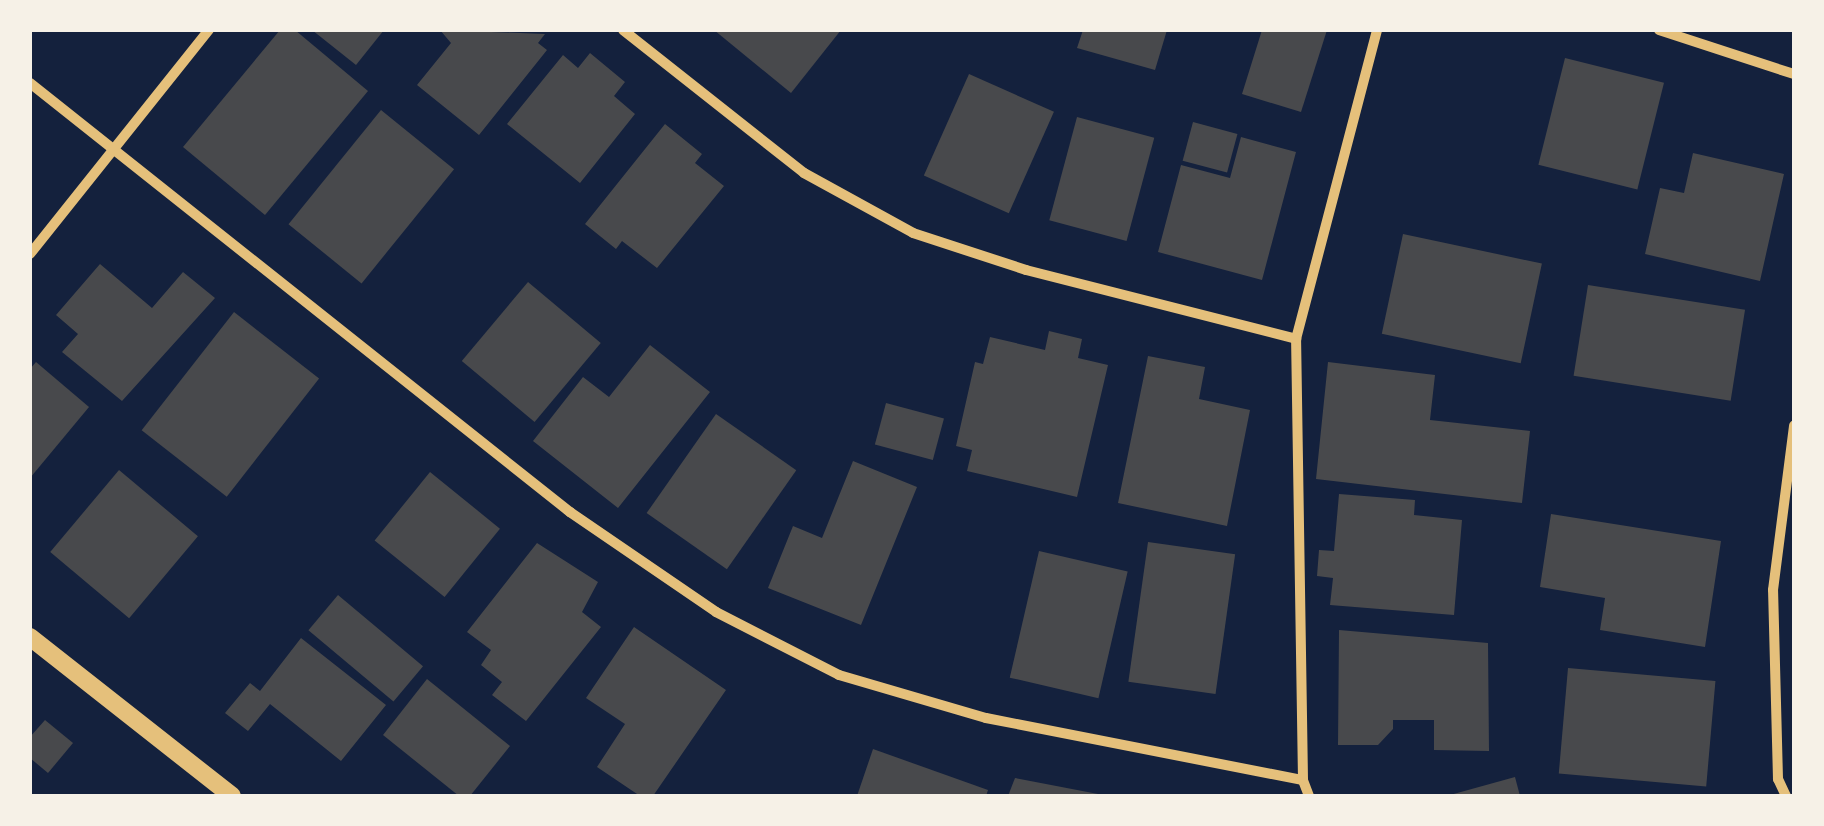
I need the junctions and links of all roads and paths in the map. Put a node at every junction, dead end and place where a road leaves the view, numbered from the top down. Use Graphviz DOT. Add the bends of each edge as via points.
graph roads {
  1 [pos="209,30"];
  2 [pos="622,30"];
  3 [pos="1377,30"];
  4 [pos="1660,30"];
  5 [pos="1794,74"];
  6 [pos="30,83"];
  7 [pos="114,148"];
  8 [pos="30,254"];
  9 [pos="1296,338"];
  10 [pos="1794,425"];
  11 [pos="30,637"];
  12 [pos="1303,780"];
  13 [pos="232,796"];
  14 [pos="1309,796"];
  15 [pos="1786,796"];
  1 -- 7 [label="street"];
  2 -- 9 [label="street" via="804,173 913,234 1026,270"];
  3 -- 9 [label="street"];
  4 -- 5 [label="street"];
  6 -- 7 [label="street"];
  7 -- 8 [label="street"];
  7 -- 12 [label="street" via="570,512 716,612 840,675 986,718"];
  9 -- 12 [label="street"];
  10 -- 15 [label="street" via="1773,590 1778,779"];
  11 -- 13 [label="street"];
  12 -- 14 [label="street"];
}
